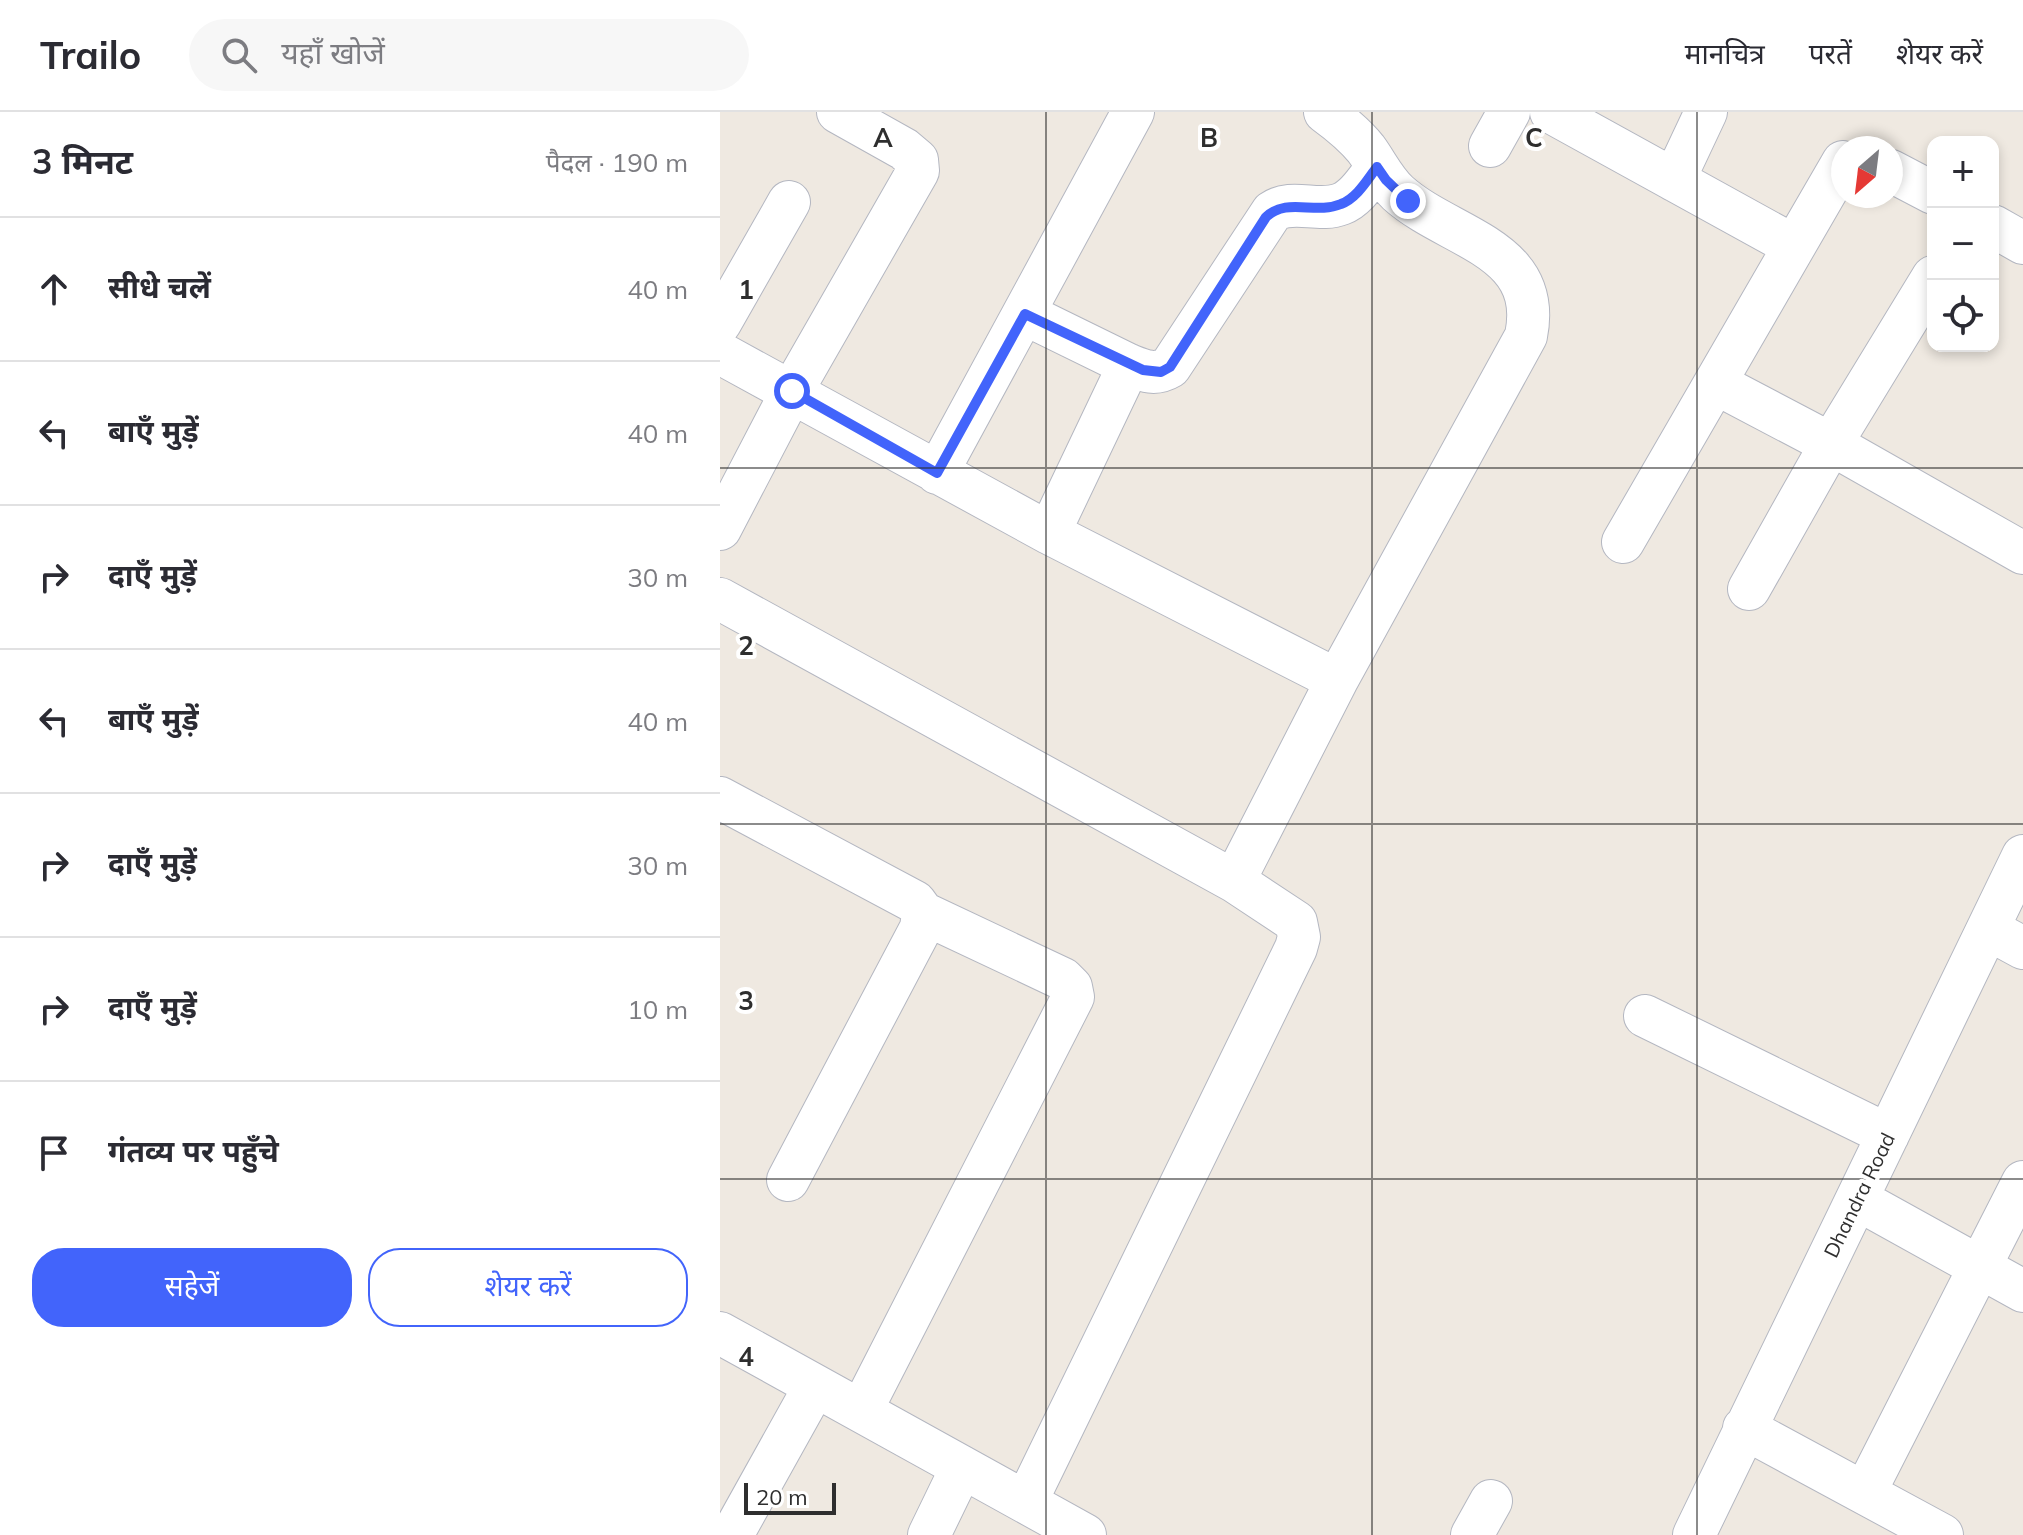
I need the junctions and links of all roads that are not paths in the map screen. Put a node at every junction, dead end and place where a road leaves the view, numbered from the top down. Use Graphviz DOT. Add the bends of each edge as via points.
graph roads {
  1 [pos="838,112"];
  2 [pos="1133,112"];
  3 [pos="1325,112"];
  4 [pos="1551,112"];
  5 [pos="1706,112"];
  6 [pos="1377,167"];
  7 [pos="1903,177"];
  8 [pos="1674,180"];
  9 [pos="1831,183"];
  10 [pos="1927,190"];
  11 [pos="789,202"];
  12 [pos="1999,229"];
  13 [pos="2023,243"];
  14 [pos="1794,246"];
  15 [pos="1931,280"];
  16 [pos="1025,314"];
  17 [pos="720,323"];
  18 [pos="720,353"];
  19 [pos="1129,365"];
  20 [pos="1715,383"];
  21 [pos="792,391"];
  22 [pos="1831,444"];
  23 [pos="937,473"];
  24 [pos="720,529"];
  25 [pos="1049,533"];
  26 [pos="1623,542"];
  27 [pos="2023,553"];
  28 [pos="1749,589"];
  29 [pos="720,599"];
  30 [pos="1337,680"];
  31 [pos="720,798"];
  32 [pos="2023,856"];
  33 [pos="1234,881"];
  34 [pos="923,913"];
  35 [pos="2006,938"];
  36 [pos="1645,1016"];
  37 [pos="1888,1135"];
  38 [pos="788,1180"];
  39 [pos="2023,1182"];
  40 [pos="1857,1199"];
  41 [pos="1981,1267"];
  42 [pos="2023,1291"];
  43 [pos="720,1333"];
  44 [pos="815,1386"];
  45 [pos="861,1411"];
  46 [pos="1744,1428"];
  47 [pos="962,1467"];
  48 [pos="1865,1492"];
  49 [pos="1026,1502"];
  50 [pos="732,1535"];
  51 [pos="929,1535"];
  52 [pos="1085,1535"];
  53 [pos="1694,1535"];
  54 [pos="1942,1535"];
  1 -- 21 [label="street" via="904,149 917,160 918,171"];
  2 -- 16 [label="street"];
  3 -- 6 [label="street" via="1352,133"];
  4 -- 8 [label="street"];
  5 -- 8 [label="street"];
  6 -- 19 [label="street" via="1343,204 1286,206 1272,212 1170,367 1154,373"];
  6 -- 30 [label="street" via="1408,201 1512,268 1526,291 1529,318 1526,336"];
  7 -- 10 [label="street"];
  8 -- 14 [label="street"];
  9 -- 14 [label="street"];
  11 -- 17 [label="street"];
  12 -- 13 [label="street"];
  14 -- 20 [label="street"];
  15 -- 22 [label="street"];
  16 -- 19 [label="street"];
  16 -- 23 [label="street"];
  18 -- 21 [label="street"];
  19 -- 25 [label="street"];
  20 -- 22 [label="street"];
  20 -- 26 [label="street"];
  21 -- 23 [label="street"];
  21 -- 24 [label="street"];
  22 -- 27 [label="street"];
  22 -- 28 [label="street"];
  23 -- 25 [label="street"];
  25 -- 30 [label="street"];
  29 -- 33 [label="street"];
  30 -- 33 [label="street"];
  31 -- 34 [label="street" via="915,902"];
  32 -- 35 [label="street, Dhandra Road"];
  33 -- 49 [label="street" via="1294,920 1296,948"];
  34 -- 38 [label="street" via="921,928"];
  34 -- 45 [label="street" via="1063,979 1073,997"];
  35 -- 37 [label="street, Dhandra Road"];
  36 -- 37 [label="street"];
  37 -- 40 [label="street, Dhandra Road"];
  39 -- 41 [label="street"];
  40 -- 41 [label="street"];
  40 -- 46 [label="street, Dhandra Road"];
  41 -- 42 [label="street"];
  41 -- 48 [label="street"];
  43 -- 44 [label="street"];
  44 -- 45 [label="street"];
  44 -- 50 [label="street"];
  45 -- 47 [label="street"];
  46 -- 48 [label="street"];
  46 -- 53 [label="street, Dhandra Road"];
  47 -- 49 [label="street"];
  47 -- 51 [label="street"];
  48 -- 54 [label="street"];
  49 -- 52 [label="street"];
}
